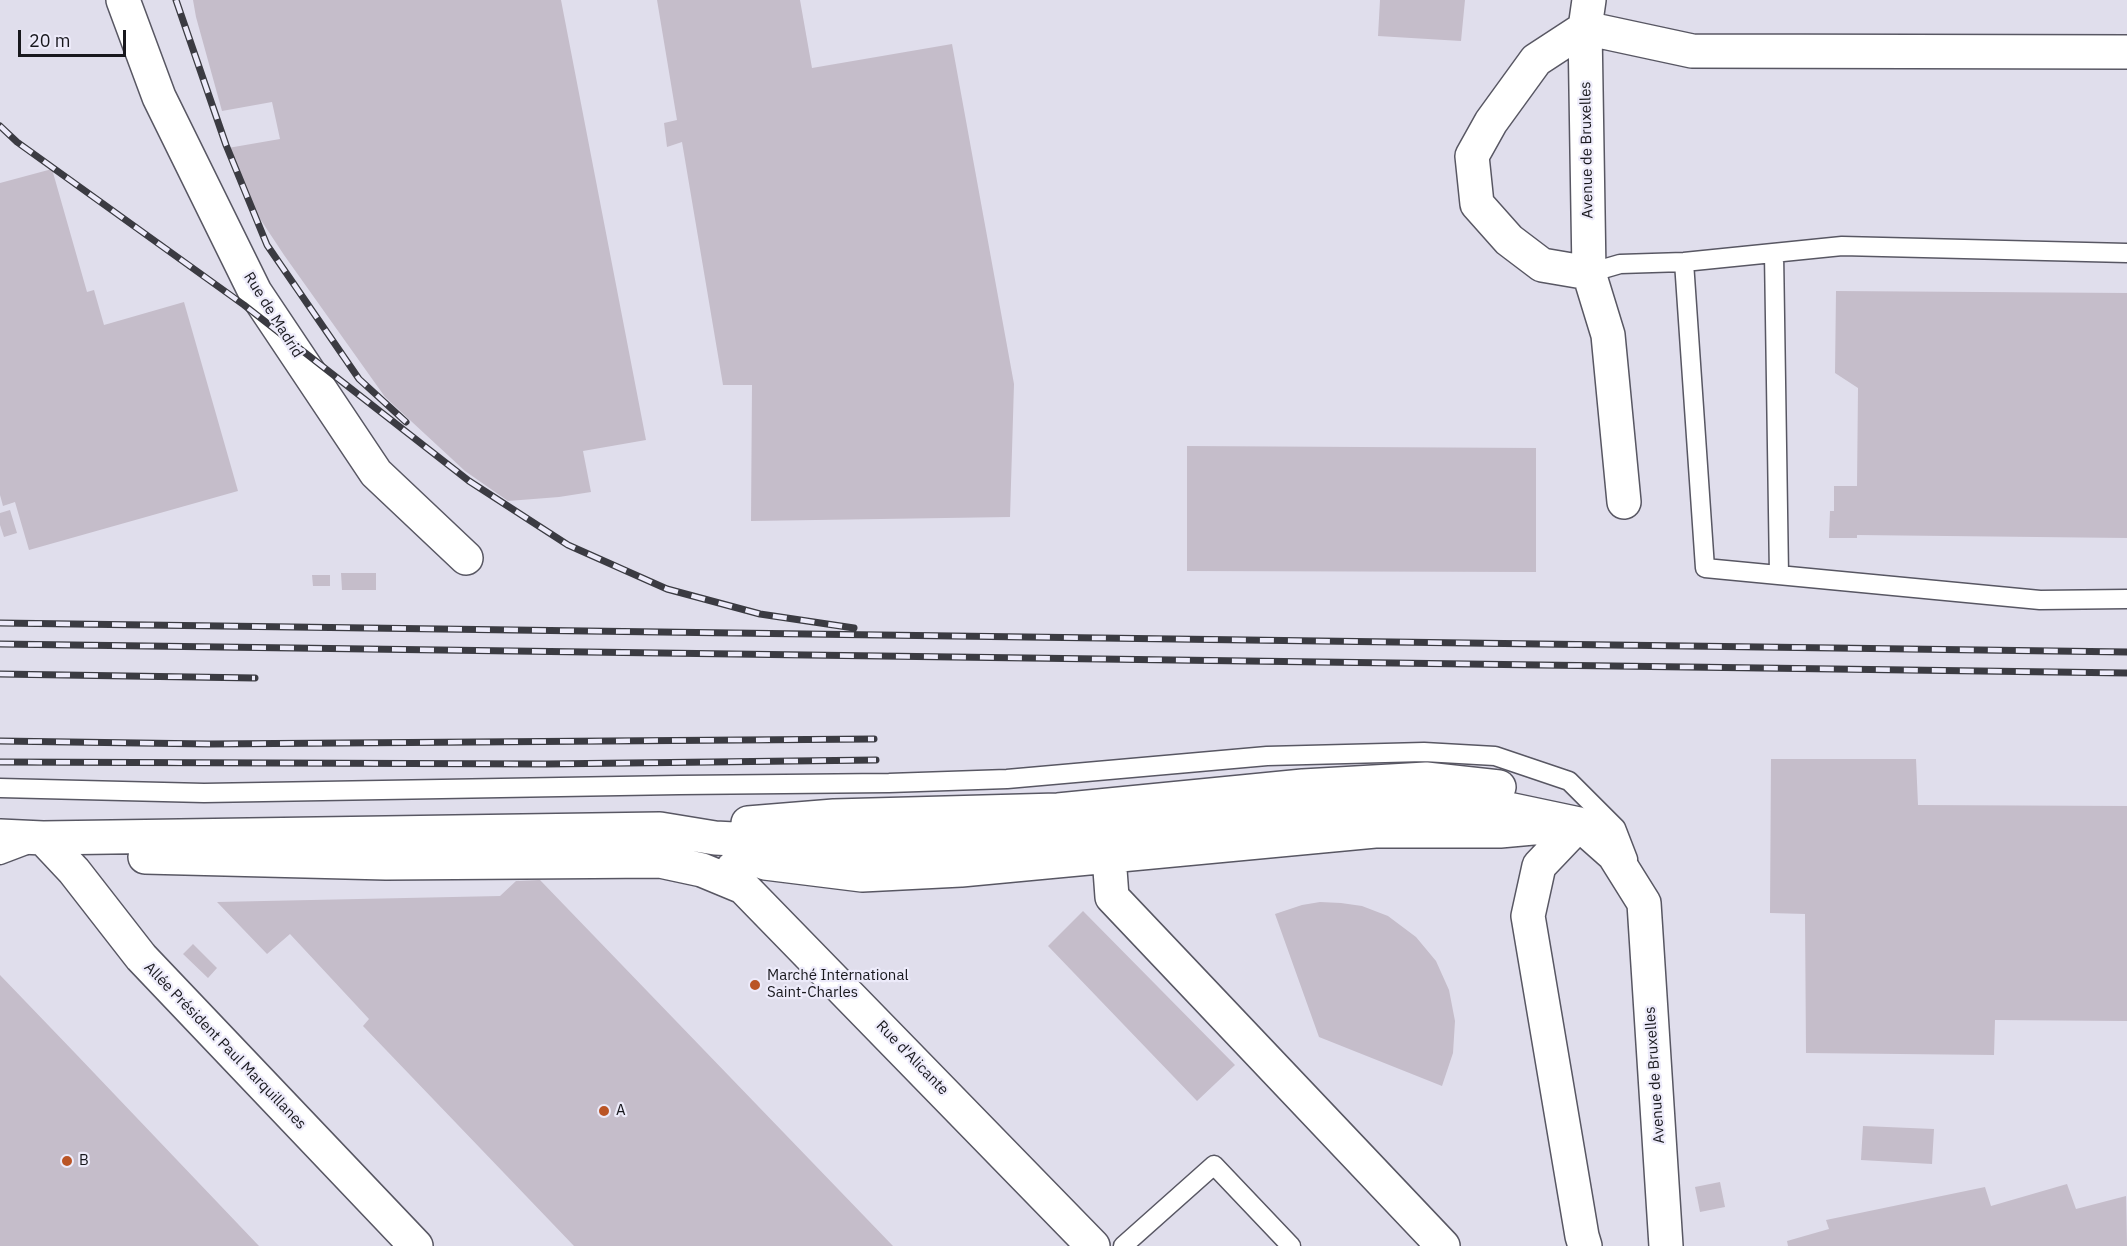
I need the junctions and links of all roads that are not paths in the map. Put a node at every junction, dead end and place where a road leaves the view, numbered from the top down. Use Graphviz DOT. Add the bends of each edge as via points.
graph roads {
  1 [pos="123,0"];
  2 [pos="1587,14"];
  3 [pos="2127,52"];
  4 [pos="1774,253"];
  5 [pos="2127,253"];
  6 [pos="1684,262"];
  7 [pos="1589,273"];
  8 [pos="1623,502"];
  9 [pos="466,558"];
  10 [pos="1779,575"];
  11 [pos="2127,599"];
  12 [pos="0,788"];
  13 [pos="1579,824"];
  14 [pos="660,829"];
  15 [pos="0,836"];
  16 [pos="43,838"];
  17 [pos="715,838"];
  18 [pos="0,855"];
  19 [pos="1108,856"];
  20 [pos="744,886"];
  21 [pos="1644,903"];
  22 [pos="416,1246"];
  23 [pos="1093,1246"];
  24 [pos="1123,1246"];
  25 [pos="1291,1246"];
  26 [pos="1443,1246"];
  27 [pos="1586,1246"];
  28 [pos="1666,1246"];
  1 -- 9 [label="street, Rue de Madrid" via="159,97 255,292 376,474"];
  2 -- 3 [label="street" via="1692,51"];
  2 -- 7 [label="street, Avenue de Bruxelles"];
  2 -- 7 [label="street" via="1536,60 1491,122 1472,156 1477,204 1509,240 1542,265"];
  4 -- 5 [label="lane" via="1842,246"];
  4 -- 6 [label="lane"];
  4 -- 10 [label="lane"];
  6 -- 7 [label="lane" via="1620,264"];
  6 -- 10 [label="lane" via="1705,568"];
  7 -- 8 [label="street, Avenue de Bruxelles" via="1608,335"];
  10 -- 11 [label="lane" via="2040,600"];
  12 -- 21 [label="lane" via="204,793 889,783 1007,779 1267,756 1424,752 1495,756 1569,781 1616,828"];
  13 -- 14 [label="street" via="1510,788 1426,779 1304,786 1058,810 834,816"];
  13 -- 17 [label="street" via="1489,805 1334,806 1049,838 849,846"];
  13 -- 19 [label="street" via="1500,831 1375,831"];
  13 -- 21 [label="street" via="1614,855"];
  13 -- 27 [label="street" via="1539,866 1528,916"];
  14 -- 16 [label="street"];
  14 -- 17 [label="street"];
  15 -- 16 [label="street"];
  16 -- 18 [label="lane"];
  16 -- 20 [label="street" via="148,858 386,863 660,861 702,870"];
  16 -- 22 [label="street, Allée Président Paul Marquillanes" via="141,957"];
  17 -- 19 [label="street" via="765,863 862,875"];
  17 -- 20 [label="street, Rue d'Alicante"];
  19 -- 26 [label="street" via="1112,897"];
  20 -- 23 [label="street, Rue d'Alicante"];
  21 -- 28 [label="street, Avenue de Bruxelles"];
  24 -- 25 [label="lane" via="1214,1165"];
}
